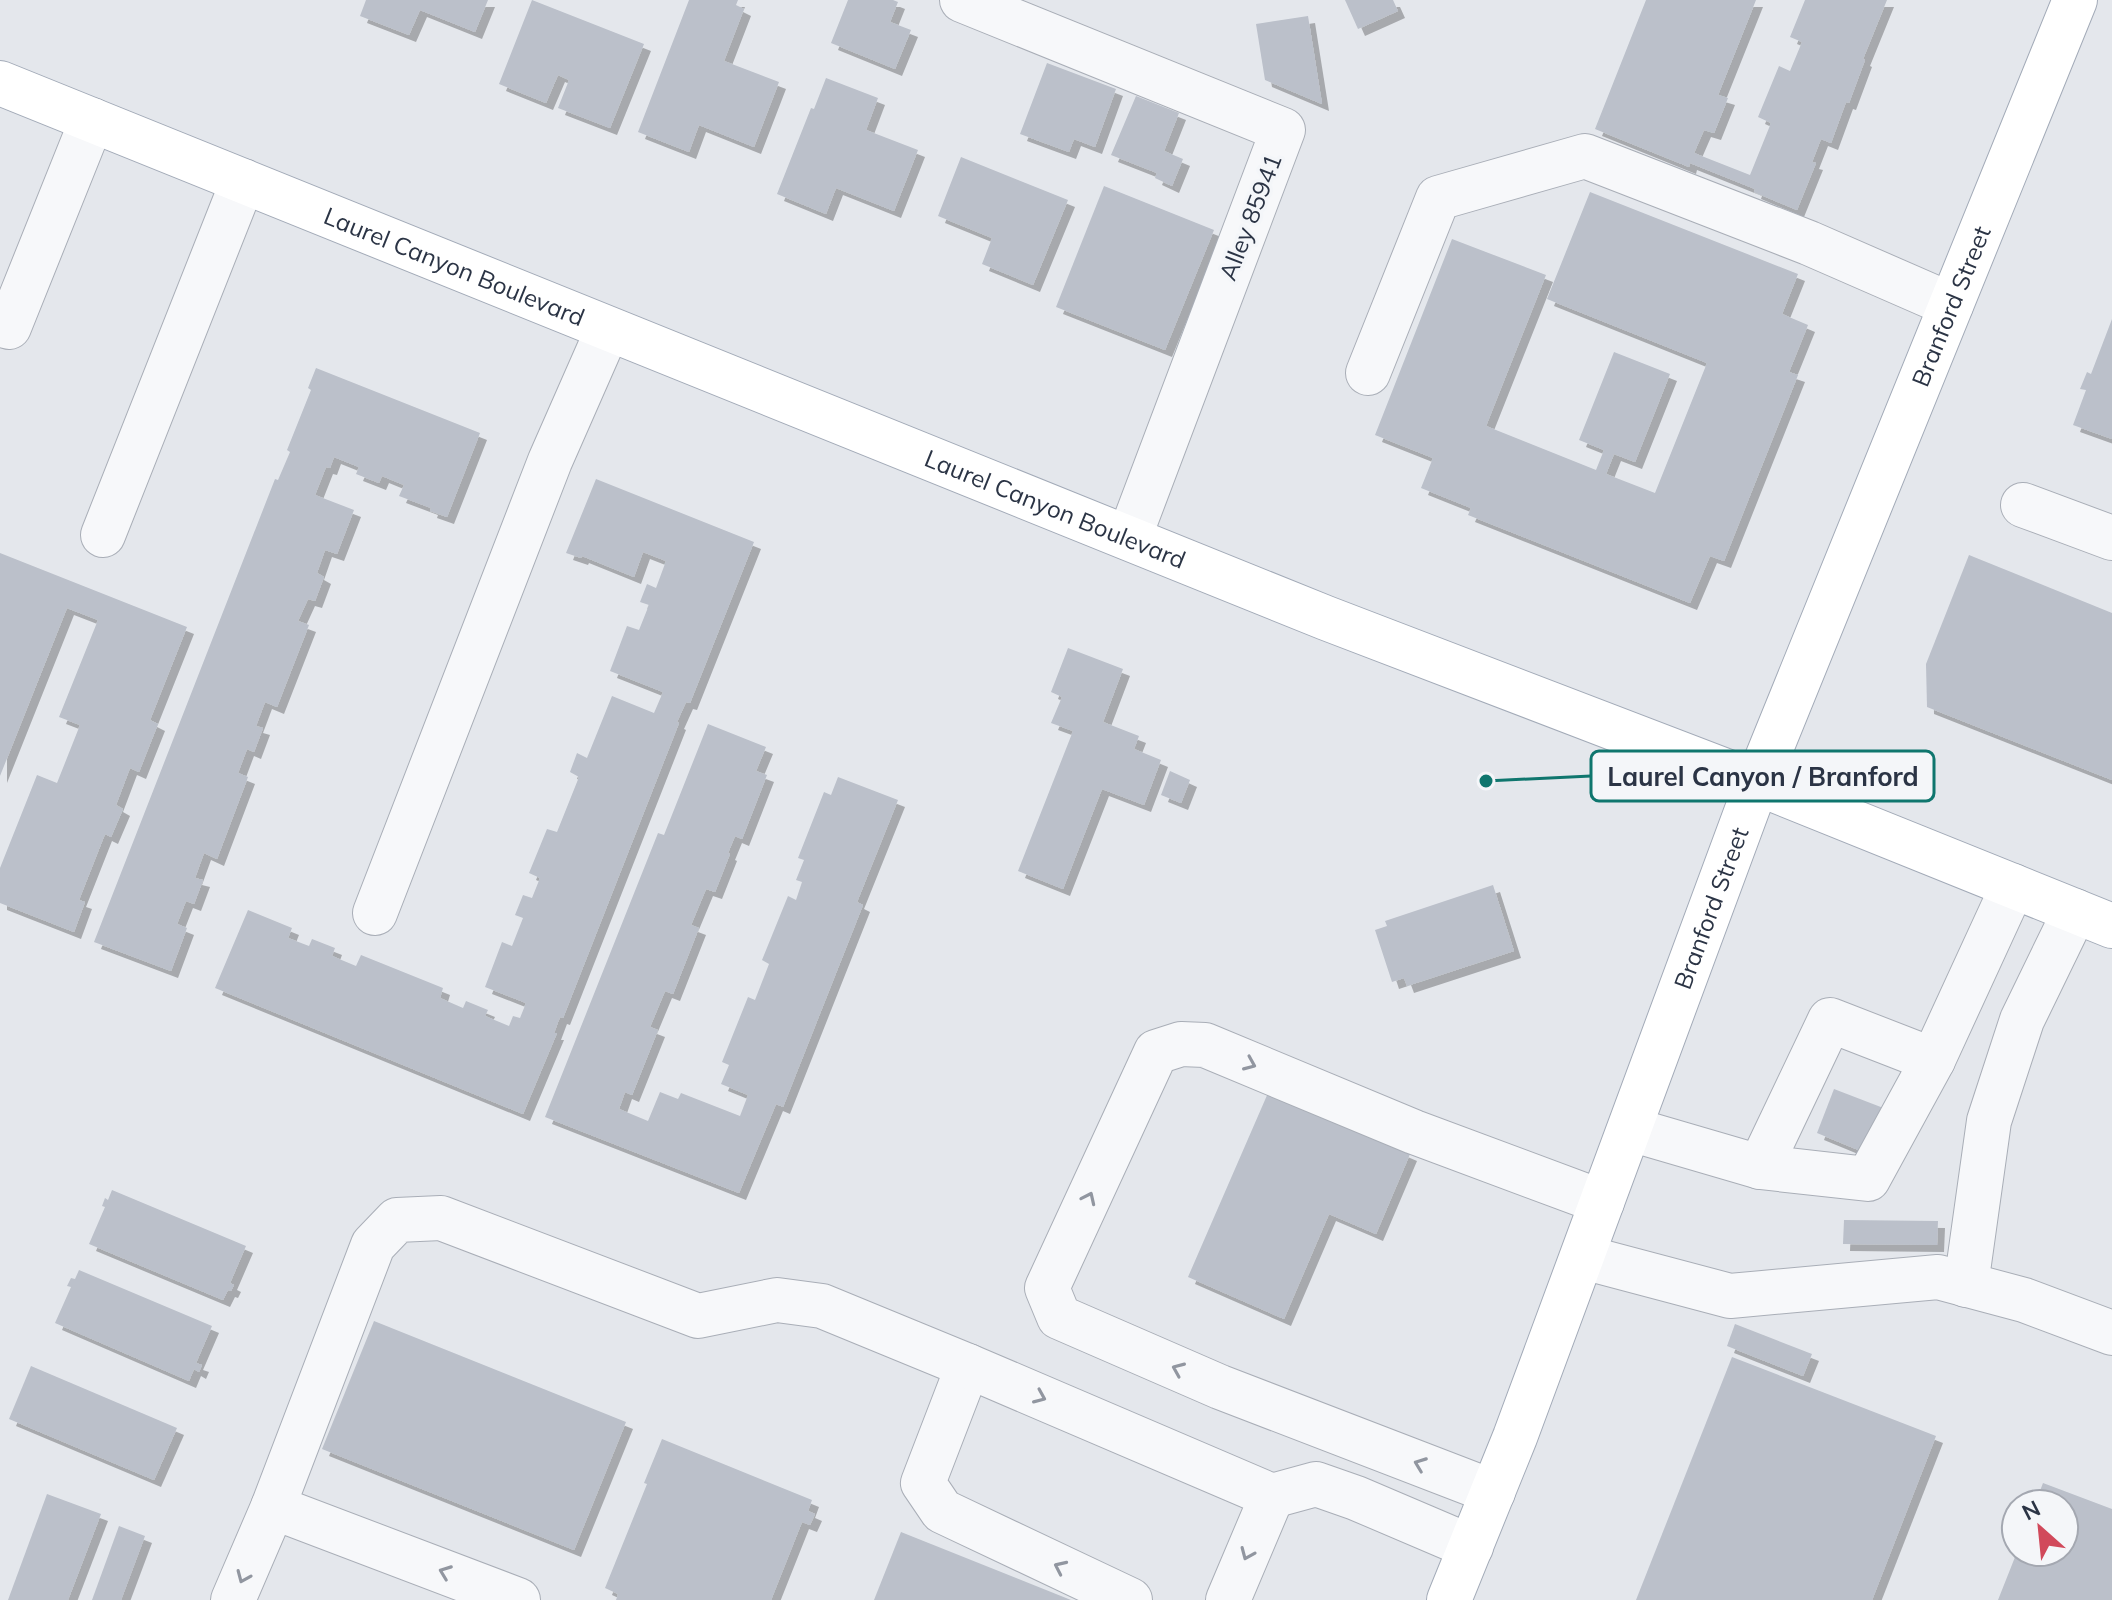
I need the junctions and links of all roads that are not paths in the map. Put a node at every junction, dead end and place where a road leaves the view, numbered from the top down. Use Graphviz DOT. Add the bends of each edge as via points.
graph roads {
  1 [pos="962,0"];
  2 [pos="2075,0"];
  3 [pos="0,83"];
  4 [pos="92,120"];
  5 [pos="243,181"];
  6 [pos="1951,305"];
  7 [pos="0,324"];
  8 [pos="608,329"];
  9 [pos="1368,373"];
  10 [pos="2023,505"];
  11 [pos="103,535"];
  12 [pos="1129,538"];
  13 [pos="2112,538"];
  14 [pos="1757,783"];
  15 [pos="2013,886"];
  16 [pos="375,913"];
  17 [pos="2094,918"];
  18 [pos="1933,1060"];
  19 [pos="1630,1129"];
  20 [pos="1760,1167"];
  21 [pos="1602,1202"];
  22 [pos="1583,1257"];
  23 [pos="1966,1285"];
  24 [pos="2112,1333"];
  25 [pos="968,1366"];
  26 [pos="1493,1492"];
  27 [pos="1272,1496"];
  28 [pos="273,1507"];
  29 [pos="1471,1547"];
  30 [pos="233,1600"];
  31 [pos="518,1600"];
  32 [pos="1130,1600"];
  33 [pos="1228,1600"];
  34 [pos="1449,1600"];
  1 -- 12 [label="lane, Alley 85941" via="1283,130"];
  2 -- 6 [label="main road, Branford Street"];
  3 -- 4 [label="main road, Laurel Canyon Boulevard"];
  4 -- 5 [label="main road, Laurel Canyon Boulevard"];
  4 -- 7 [label="lane" via="9,327"];
  5 -- 8 [label="main road, Laurel Canyon Boulevard"];
  5 -- 11 [label="lane"];
  6 -- 9 [label="lane" via="1585,156 1438,198"];
  6 -- 14 [label="main road, Branford Street"];
  8 -- 12 [label="main road, Laurel Canyon Boulevard"];
  8 -- 16 [label="lane" via="550,461"];
  10 -- 13 [label="lane"];
  12 -- 14 [label="main road, Laurel Canyon Boulevard"];
  14 -- 15 [label="main road, Laurel Canyon Boulevard"];
  14 -- 19 [label="main road, Branford Street"];
  15 -- 17 [label="main road, Laurel Canyon Boulevard"];
  15 -- 18 [label="lane"];
  17 -- 23 [label="lane" via="2022,1020 1989,1121"];
  18 -- 20 [label="lane" via="1868,1179"];
  18 -- 20 [label="lane" via="1830,1020"];
  19 -- 20 [label="lane"];
  19 -- 21 [label="main road, Branford Street"];
  21 -- 22 [label="main road, Branford Street"];
  26 -- 21 [label="lane, one-way" via="1220,1387 1059,1317 1047,1288 1156,1052 1181,1044 1205,1045 1414,1132"];
  22 -- 23 [label="lane" via="1730,1296 1938,1277"];
  22 -- 26 [label="main road, Branford Street"];
  23 -- 24 [label="lane"];
  25 -- 27 [label="lane, one-way"];
  25 -- 28 [label="lane" via="822,1306 777,1300 698,1316 441,1218 397,1220 373,1245"];
  32 -- 25 [label="lane, one-way" via="942,1511 923,1483"];
  26 -- 29 [label="main road, Branford Street"];
  27 -- 29 [label="lane" via="1316,1484"];
  27 -- 33 [label="lane, one-way"];
  28 -- 30 [label="lane, one-way"];
  31 -- 28 [label="lane, one-way"];
  29 -- 34 [label="main road, Branford Street"];
}
